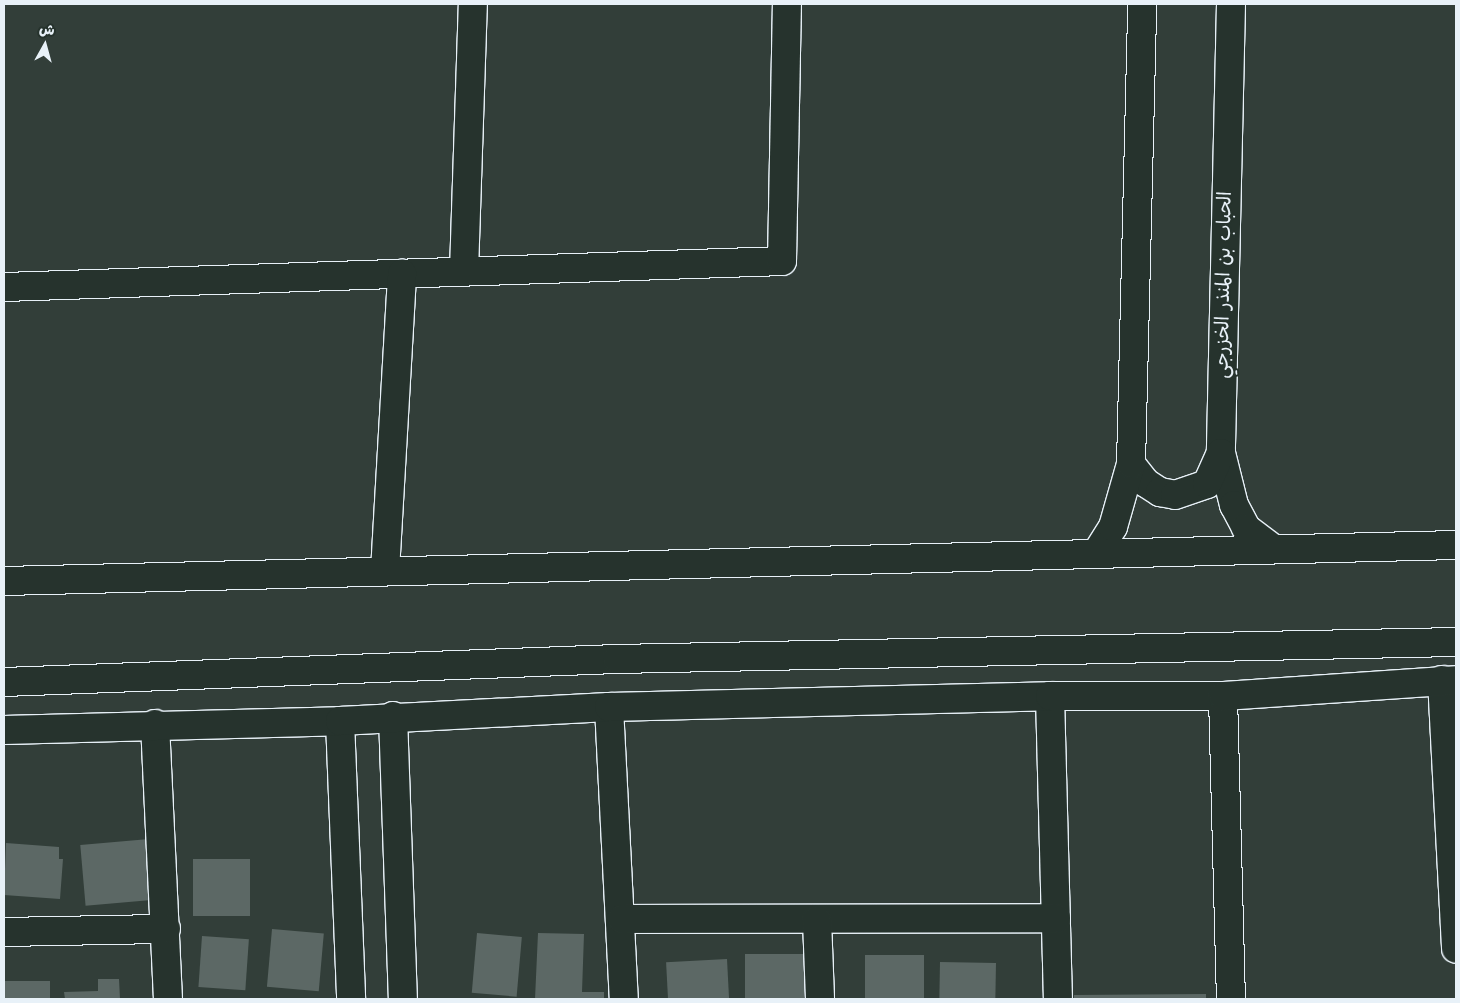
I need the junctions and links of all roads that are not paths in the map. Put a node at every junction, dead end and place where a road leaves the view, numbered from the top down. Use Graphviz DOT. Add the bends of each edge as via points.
graph roads {
  1 [pos="473,4"];
  2 [pos="787,4"];
  3 [pos="1142,4"];
  4 [pos="1231,4"];
  5 [pos="464,272"];
  6 [pos="402,274"];
  7 [pos="4,287"];
  8 [pos="1221,453"];
  9 [pos="1131,464"];
  10 [pos="1456,545"];
  11 [pos="1273,548"];
  12 [pos="1096,554"];
  13 [pos="384,571"];
  14 [pos="4,581"];
  15 [pos="1456,642"];
  16 [pos="1449,680"];
  17 [pos="4,682"];
  18 [pos="1050,696"];
  19 [pos="1223,696"];
  20 [pos="609,707"];
  21 [pos="393,716"];
  22 [pos="340,721"];
  23 [pos="154,724"];
  24 [pos="4,730"];
  25 [pos="1456,894"];
  26 [pos="1056,918"];
  27 [pos="622,919"];
  28 [pos="817,920"];
  29 [pos="166,929"];
  30 [pos="4,932"];
  31 [pos="1456,949"];
  32 [pos="168,999"];
  33 [pos="351,999"];
  34 [pos="403,999"];
  35 [pos="624,999"];
  36 [pos="820,999"];
  37 [pos="1058,999"];
  38 [pos="1231,999"];
  1 -- 5 [label="street"];
  2 -- 5 [label="street" via="782,261"];
  3 -- 9 [label="street"];
  4 -- 8 [label="street, الحباب بن المنذر الخزرجي"];
  5 -- 6 [label="street"];
  6 -- 7 [label="street"];
  6 -- 13 [label="street"];
  8 -- 9 [label="street" via="1207,484 1176,495 1160,492 1146,482"];
  8 -- 11 [label="street, الحباب بن المنذر الخزرجي" via="1234,505 1246,528"];
  9 -- 12 [label="street" via="1113,527"];
  10 -- 11 [label="street"];
  11 -- 12 [label="street"];
  12 -- 13 [label="street"];
  13 -- 14 [label="street"];
  15 -- 17 [label="street" via="616,659"];
  16 -- 19 [label="street"];
  16 -- 25 [label="street"];
  18 -- 19 [label="street"];
  18 -- 20 [label="street"];
  18 -- 26 [label="street"];
  19 -- 38 [label="street"];
  20 -- 21 [label="street"];
  20 -- 27 [label="street"];
  21 -- 22 [label="street"];
  21 -- 34 [label="street"];
  22 -- 23 [label="street"];
  22 -- 33 [label="street"];
  23 -- 24 [label="street"];
  23 -- 29 [label="street"];
  25 -- 31 [label="street"];
  26 -- 28 [label="street"];
  26 -- 37 [label="street"];
  27 -- 28 [label="street"];
  27 -- 35 [label="street"];
  28 -- 36 [label="street"];
  29 -- 30 [label="street"];
  29 -- 32 [label="street"];
}
